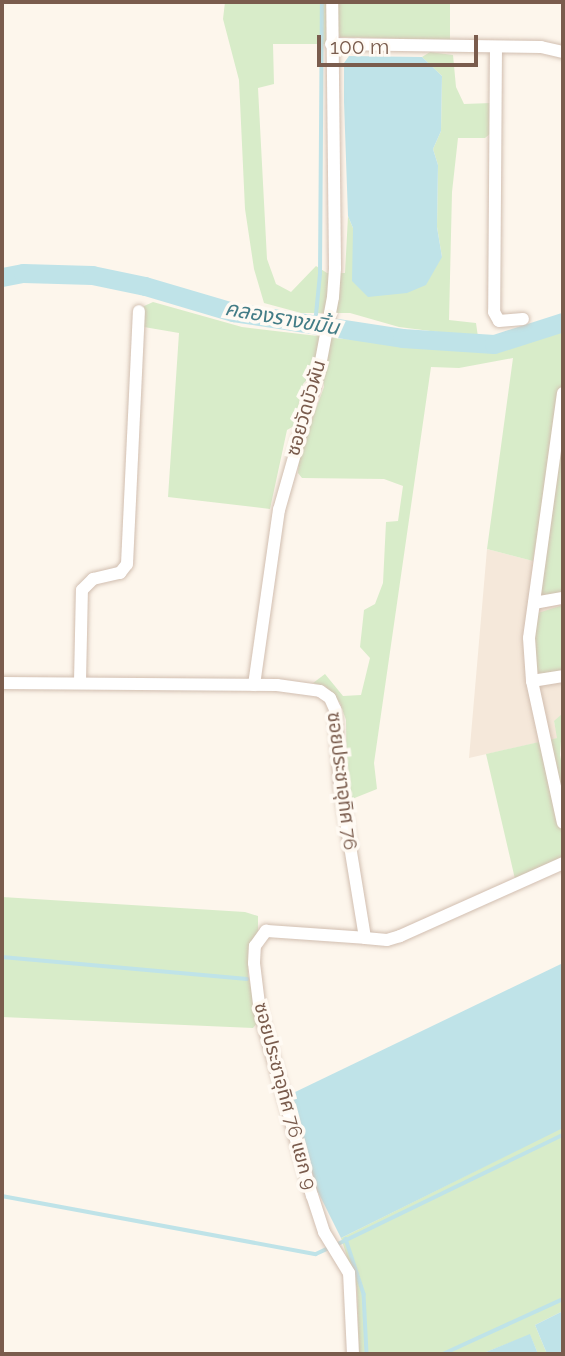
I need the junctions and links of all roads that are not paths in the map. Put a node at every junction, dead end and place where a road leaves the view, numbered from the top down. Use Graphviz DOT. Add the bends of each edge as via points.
graph roads {
  1 [pos="332,2"];
  2 [pos="331,44"];
  3 [pos="496,47"];
  4 [pos="563,52"];
  5 [pos="139,311"];
  6 [pos="523,319"];
  7 [pos="563,393"];
  8 [pos="563,598"];
  9 [pos="534,603"];
  10 [pos="563,676"];
  11 [pos="532,681"];
  12 [pos="80,682"];
  13 [pos="2,683"];
  14 [pos="254,685"];
  15 [pos="563,823"];
  16 [pos="563,863"];
  17 [pos="365,938"];
  18 [pos="353,1354"];
  1 -- 2 [label="street, ซอยวัดบัวผัน"];
  2 -- 3 [label="street"];
  2 -- 14 [label="street, ซอยวัดบัวผัน" via="335,268 329,322 279,510"];
  3 -- 4 [label="street"];
  3 -- 6 [label="street" via="494,312 499,321"];
  5 -- 12 [label="street" via="127,564 120,573 93,579 82,590"];
  7 -- 9 [label="street"];
  8 -- 9 [label="street"];
  9 -- 11 [label="street" via="529,638"];
  10 -- 11 [label="street"];
  11 -- 15 [label="street"];
  12 -- 13 [label="street, ซอยประชาอุทิศ 76"];
  12 -- 14 [label="street, ซอยประชาอุทิศ 76"];
  14 -- 17 [label="street, ซอยประชาอุทิศ 76" via="320,691 335,709 340,785"];
  16 -- 17 [label="street" via="400,936"];
  17 -- 18 [label="street, ซอยประชาอุทิศ 76 แยก 9" via="266,931 255,946 254,963 260,1012 312,1196 324,1232 349,1273"];
}
